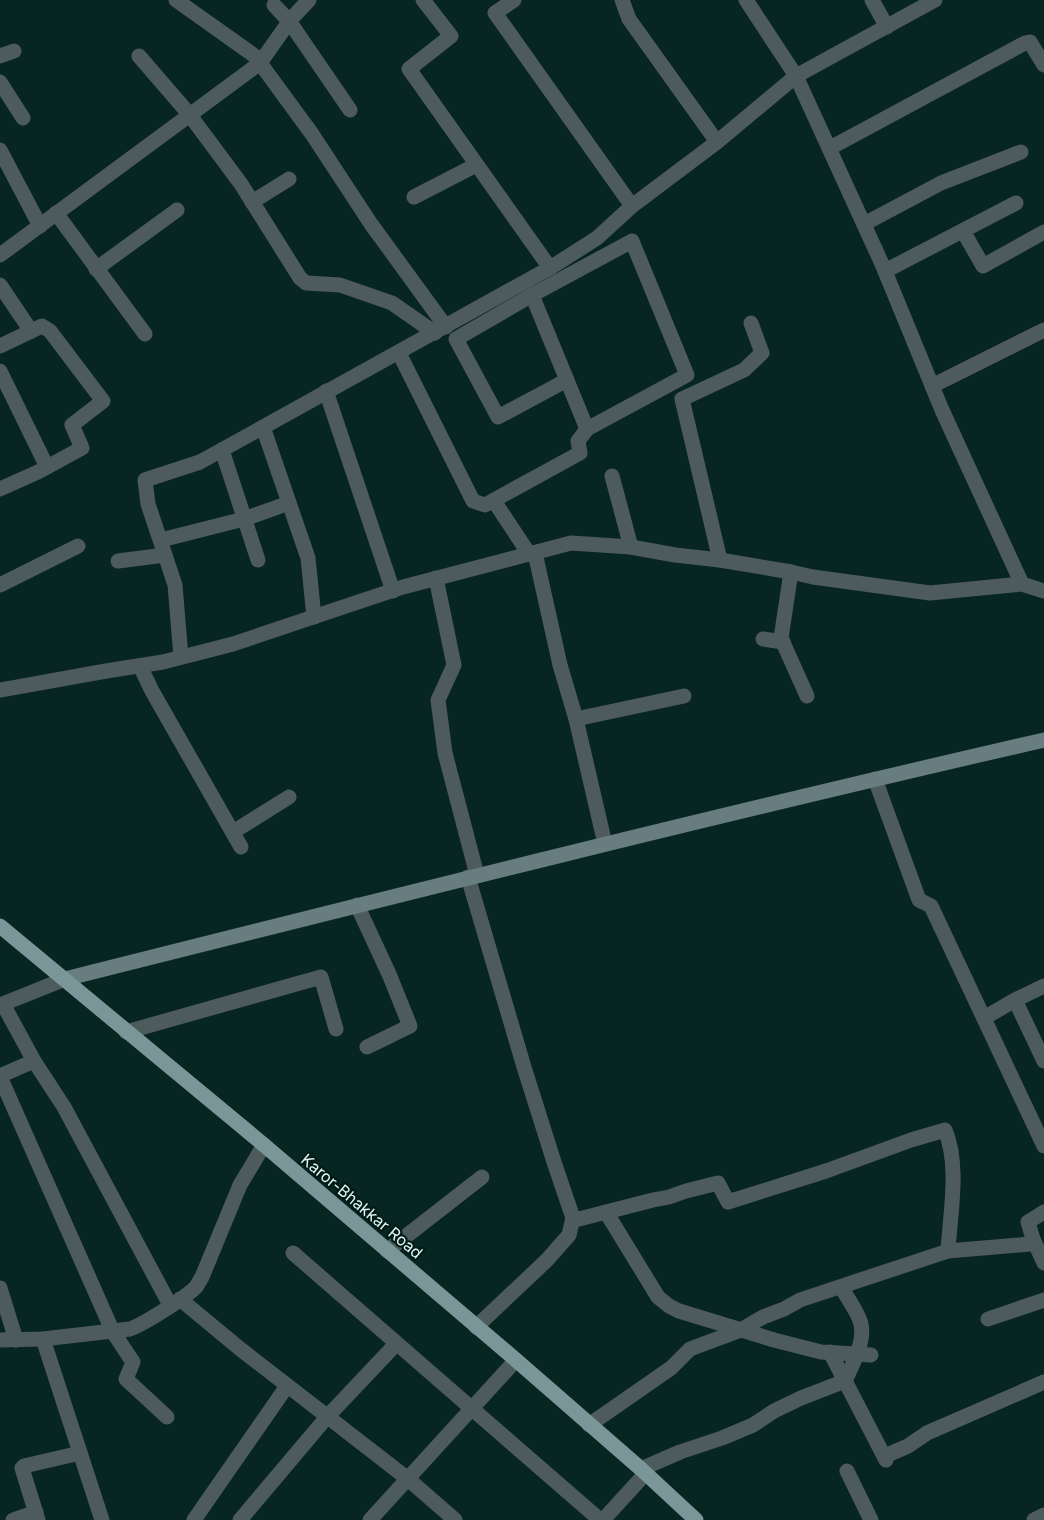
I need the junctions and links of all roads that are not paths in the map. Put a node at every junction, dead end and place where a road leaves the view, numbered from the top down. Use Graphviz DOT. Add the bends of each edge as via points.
graph roads {
  1 [pos="176,0"];
  2 [pos="310,0"];
  3 [pos="423,0"];
  4 [pos="514,0"];
  5 [pos="622,0"];
  6 [pos="746,0"];
  7 [pos="872,0"];
  8 [pos="936,0"];
  9 [pos="274,5"];
  10 [pos="289,21"];
  11 [pos="887,27"];
  12 [pos="139,56"];
  13 [pos="261,62"];
  14 [pos="1044,65"];
  15 [pos="796,76"];
  16 [pos="0,82"];
  17 [pos="350,110"];
  18 [pos="190,114"];
  19 [pos="23,118"];
  20 [pos="716,142"];
  21 [pos="830,148"];
  22 [pos="0,150"];
  23 [pos="1021,152"];
  24 [pos="476,165"];
  25 [pos="289,179"];
  26 [pos="414,197"];
  27 [pos="252,202"];
  28 [pos="1016,203"];
  29 [pos="632,206"];
  30 [pos="177,210"];
  31 [pos="56,213"];
  32 [pos="864,224"];
  33 [pos="40,226"];
  34 [pos="963,231"];
  35 [pos="1044,232"];
  36 [pos="0,255"];
  37 [pos="550,268"];
  38 [pos="96,269"];
  39 [pos="885,272"];
  40 [pos="0,285"];
  41 [pos="532,295"];
  42 [pos="751,323"];
  43 [pos="440,330"];
  44 [pos="1044,330"];
  45 [pos="31,331"];
  46 [pos="145,334"];
  47 [pos="0,346"];
  48 [pos="399,353"];
  49 [pos="0,371"];
  50 [pos="567,380"];
  51 [pos="932,386"];
  52 [pos="326,391"];
  53 [pos="263,427"];
  54 [pos="587,429"];
  55 [pos="222,450"];
  56 [pos="47,467"];
  57 [pos="612,476"];
  58 [pos="0,490"];
  59 [pos="494,501"];
  60 [pos="289,503"];
  61 [pos="244,519"];
  62 [pos="78,546"];
  63 [pos="163,548"];
  64 [pos="631,548"];
  65 [pos="532,553"];
  66 [pos="258,560"];
  67 [pos="720,560"];
  68 [pos="118,561"];
  69 [pos="791,572"];
  70 [pos="436,578"];
  71 [pos="1022,584"];
  72 [pos="0,585"];
  73 [pos="393,590"];
  74 [pos="1044,590"];
  75 [pos="314,617"];
  76 [pos="763,639"];
  77 [pos="783,642"];
  78 [pos="182,657"];
  79 [pos="140,666"];
  80 [pos="0,690"];
  81 [pos="684,696"];
  82 [pos="806,696"];
  83 [pos="576,719"];
  84 [pos="1044,740"];
  85 [pos="874,779"];
  86 [pos="289,797"];
  87 [pos="233,832"];
  88 [pos="605,844"];
  89 [pos="241,847"];
  90 [pos="472,876"];
  91 [pos="356,906"];
  92 [pos="0,926"];
  93 [pos="66,979"];
  94 [pos="1044,986"];
  95 [pos="1015,1000"];
  96 [pos="2,1004"];
  97 [pos="984,1018"];
  98 [pos="336,1029"];
  99 [pos="126,1032"];
  100 [pos="367,1047"];
  101 [pos="34,1061"];
  102 [pos="1044,1061"];
  103 [pos="264,1145"];
  104 [pos="1044,1146"];
  105 [pos="482,1178"];
  106 [pos="606,1212"];
  107 [pos="1044,1212"];
  108 [pos="573,1218"];
  109 [pos="1033,1239"];
  110 [pos="387,1251"];
  111 [pos="948,1251"];
  112 [pos="293,1253"];
  113 [pos="1044,1263"];
  114 [pos="841,1287"];
  115 [pos="0,1288"];
  116 [pos="1044,1300"];
  117 [pos="175,1302"];
  118 [pos="988,1319"];
  119 [pos="476,1327"];
  120 [pos="742,1330"];
  121 [pos="113,1332"];
  122 [pos="0,1340"];
  123 [pos="16,1340"];
  124 [pos="43,1340"];
  125 [pos="396,1344"];
  126 [pos="830,1352"];
  127 [pos="863,1354"];
  128 [pos="516,1360"];
  129 [pos="845,1381"];
  130 [pos="1044,1382"];
  131 [pos="287,1386"];
  132 [pos="473,1408"];
  133 [pos="167,1417"];
  134 [pos="327,1418"];
  135 [pos="589,1424"];
  136 [pos="80,1453"];
  137 [pos="643,1471"];
  138 [pos="847,1471"];
  139 [pos="408,1479"];
  140 [pos="1044,1515"];
  141 [pos="37,1516"];
  142 [pos="13,1520"];
  143 [pos="102,1520"];
  144 [pos="194,1520"];
  145 [pos="240,1520"];
  146 [pos="370,1520"];
  147 [pos="455,1520"];
  148 [pos="601,1520"];
  149 [pos="696,1520"];
  150 [pos="871,1520"];
  151 [pos="1034,1520"];
  1 -- 13 [label="street"];
  2 -- 10 [label="street"];
  3 -- 24 [label="street" via="451,36 409,69"];
  4 -- 29 [label="street" via="495,13"];
  5 -- 20 [label="street" via="629,19"];
  6 -- 15 [label="street"];
  7 -- 11 [label="street"];
  8 -- 11 [label="street"];
  9 -- 10 [label="street"];
  10 -- 13 [label="street"];
  10 -- 17 [label="street"];
  11 -- 15 [label="street"];
  12 -- 18 [label="street"];
  13 -- 18 [label="street"];
  13 -- 43 [label="street"];
  14 -- 21 [label="street" via="1030,42 1025,43"];
  15 -- 20 [label="street"];
  15 -- 21 [label="street"];
  16 -- 19 [label="street"];
  18 -- 27 [label="street"];
  18 -- 31 [label="street"];
  20 -- 29 [label="street"];
  21 -- 32 [label="street"];
  22 -- 33 [label="street"];
  23 -- 32 [label="street" via="941,183"];
  24 -- 26 [label="street"];
  24 -- 37 [label="street"];
  25 -- 27 [label="street"];
  27 -- 43 [label="street" via="306,283 340,285 392,303"];
  28 -- 34 [label="street"];
  29 -- 37 [label="street" via="597,238"];
  30 -- 38 [label="street"];
  31 -- 33 [label="street"];
  31 -- 38 [label="street"];
  32 -- 39 [label="street"];
  33 -- 36 [label="street"];
  34 -- 35 [label="street" via="982,266"];
  34 -- 39 [label="street"];
  37 -- 43 [label="street"];
  38 -- 46 [label="street"];
  39 -- 51 [label="street"];
  40 -- 45 [label="street"];
  41 -- 50 [label="street"];
  41 -- 50 [label="street" via="456,339 498,417"];
  41 -- 54 [label="street" via="632,241 687,375"];
  42 -- 67 [label="street" via="762,353 744,370 682,399"];
  43 -- 48 [label="street"];
  44 -- 51 [label="street"];
  45 -- 47 [label="street"];
  45 -- 56 [label="street" via="42,326 50,330 103,401 72,425 82,448"];
  48 -- 52 [label="street"];
  48 -- 59 [label="street" via="472,501 485,505"];
  49 -- 56 [label="street"];
  50 -- 54 [label="street"];
  51 -- 71 [label="street"];
  52 -- 53 [label="street"];
  52 -- 73 [label="street"];
  53 -- 55 [label="street"];
  53 -- 60 [label="street"];
  54 -- 59 [label="street" via="578,441 580,453"];
  55 -- 61 [label="street"];
  55 -- 63 [label="street" via="200,462 145,480 148,504"];
  56 -- 58 [label="street"];
  57 -- 64 [label="street"];
  59 -- 65 [label="street"];
  60 -- 61 [label="street"];
  60 -- 75 [label="street" via="308,558"];
  61 -- 63 [label="street"];
  61 -- 66 [label="street"];
  62 -- 72 [label="street"];
  63 -- 68 [label="street"];
  63 -- 78 [label="street" via="175,585"];
  64 -- 65 [label="street" via="571,543"];
  64 -- 67 [label="street"];
  65 -- 70 [label="street"];
  65 -- 83 [label="street"];
  67 -- 69 [label="street"];
  69 -- 71 [label="street" via="930,593"];
  69 -- 77 [label="street"];
  70 -- 73 [label="street"];
  70 -- 90 [label="street" via="454,664 438,700"];
  71 -- 74 [label="street"];
  73 -- 75 [label="street"];
  75 -- 78 [label="street"];
  76 -- 77 [label="street"];
  77 -- 82 [label="street"];
  78 -- 79 [label="street"];
  79 -- 80 [label="street"];
  79 -- 87 [label="street"];
  81 -- 83 [label="street"];
  83 -- 88 [label="street"];
  84 -- 85 [label="main road"];
  85 -- 88 [label="main road"];
  85 -- 97 [label="street" via="919,900 931,906"];
  86 -- 87 [label="street"];
  87 -- 89 [label="street"];
  88 -- 90 [label="main road"];
  90 -- 91 [label="main road"];
  90 -- 108 [label="street"];
  91 -- 93 [label="main road"];
  91 -- 100 [label="street" via="410,1026"];
  92 -- 93 [label="main road, Karor-Bhakkar Road"];
  93 -- 96 [label="street"];
  93 -- 99 [label="main road, Karor-Bhakkar Road"];
  94 -- 95 [label="street"];
  95 -- 97 [label="street"];
  95 -- 102 [label="street"];
  96 -- 101 [label="street"];
  97 -- 104 [label="street"];
  98 -- 99 [label="street" via="321,977"];
  99 -- 103 [label="main road, Karor-Bhakkar Road"];
  101 -- 117 [label="street" via="64,1107"];
  101 -- 121 [label="street" via="2,1075 1,1079"];
  103 -- 110 [label="main road, Karor-Bhakkar Road"];
  103 -- 117 [label="street" via="240,1184 202,1277 196,1287"];
  105 -- 110 [label="street"];
  106 -- 108 [label="street"];
  106 -- 111 [label="street" via="718,1183 728,1202 946,1130 951,1144 953,1172"];
  106 -- 120 [label="street" via="658,1298 679,1311"];
  107 -- 109 [label="street" via="1028,1222"];
  108 -- 119 [label="street" via="569,1235 547,1260"];
  109 -- 111 [label="street" via="1030,1244"];
  109 -- 113 [label="street"];
  110 -- 119 [label="main road, Karor-Bhakkar Road"];
  111 -- 114 [label="street"];
  112 -- 125 [label="street"];
  114 -- 120 [label="street" via="800,1300"];
  114 -- 127 [label="street" via="859,1319"];
  115 -- 123 [label="street"];
  116 -- 118 [label="street"];
  117 -- 121 [label="street" via="140,1326"];
  117 -- 131 [label="street"];
  119 -- 128 [label="main road, Karor-Bhakkar Road"];
  120 -- 126 [label="street"];
  120 -- 135 [label="street" via="690,1349 671,1368"];
  121 -- 124 [label="street"];
  121 -- 133 [label="street" via="134,1362 126,1379"];
  122 -- 123 [label="street"];
  123 -- 124 [label="street"];
  124 -- 136 [label="street"];
  125 -- 132 [label="street"];
  125 -- 134 [label="street"];
  126 -- 127 [label="street"];
  126 -- 129 [label="street"];
  127 -- 129 [label="street"];
  128 -- 132 [label="street"];
  128 -- 135 [label="main road, Karor-Bhakkar Road"];
  129 -- 130 [label="street" via="886,1458 927,1433"];
  129 -- 137 [label="street" via="801,1398 753,1425 680,1452"];
  131 -- 134 [label="street"];
  131 -- 144 [label="street"];
  132 -- 139 [label="street"];
  132 -- 148 [label="street"];
  134 -- 139 [label="street"];
  134 -- 145 [label="street"];
  135 -- 137 [label="main road, Karor-Bhakkar Road"];
  136 -- 141 [label="street" via="22,1468"];
  136 -- 143 [label="street"];
  137 -- 148 [label="street"];
  137 -- 149 [label="main road, Karor-Bhakkar Road"];
  138 -- 150 [label="street"];
  139 -- 146 [label="street"];
  139 -- 147 [label="street"];
  140 -- 151 [label="street"];
  141 -- 142 [label="street"];
}
